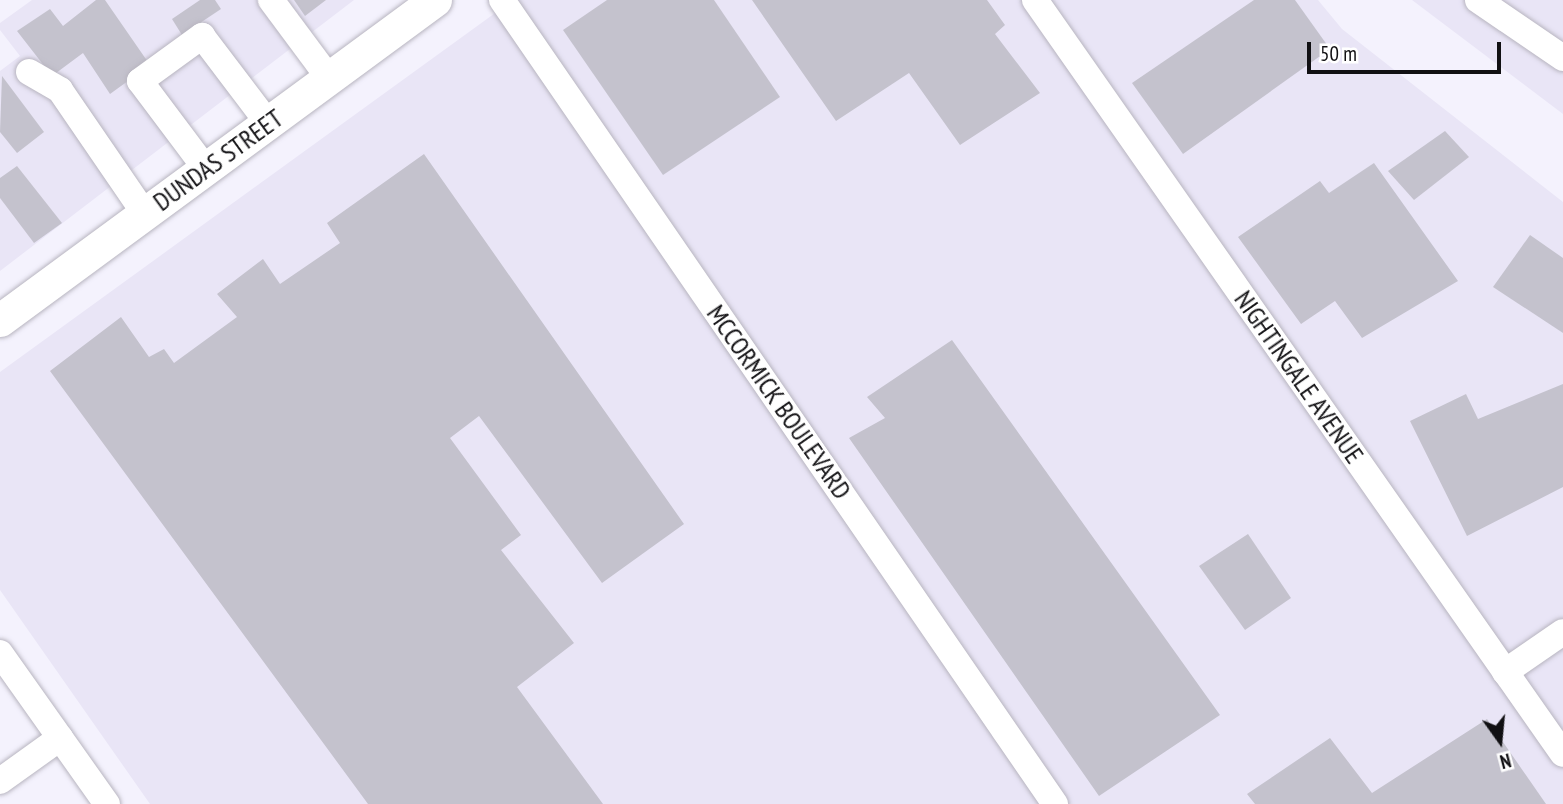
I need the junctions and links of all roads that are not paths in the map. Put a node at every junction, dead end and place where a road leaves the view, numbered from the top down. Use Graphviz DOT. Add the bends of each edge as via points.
graph roads {
  1 [pos="271,0"];
  2 [pos="435,0"];
  3 [pos="502,0"];
  4 [pos="1035,0"];
  5 [pos="1478,0"];
  6 [pos="1563,58"];
  7 [pos="29,72"];
  8 [pos="329,78"];
  9 [pos="268,123"];
  10 [pos="206,169"];
  11 [pos="145,214"];
  12 [pos="0,320"];
  13 [pos="1563,632"];
  14 [pos="0,653"];
  15 [pos="1506,672"];
  16 [pos="60,738"];
  17 [pos="1563,754"];
  18 [pos="0,781"];
  19 [pos="107,804"];
  20 [pos="1055,804"];
  1 -- 8 [label="street"];
  2 -- 8 [label="main road, DUNDAS STREET"];
  3 -- 20 [label="street, MCCORMICK BOULEVARD"];
  4 -- 15 [label="street, NIGHTINGALE AVENUE"];
  5 -- 6 [label="street"];
  7 -- 11 [label="street" via="60,90"];
  8 -- 9 [label="main road, DUNDAS STREET"];
  9 -- 10 [label="main road, DUNDAS STREET"];
  9 -- 10 [label="street" via="202,36 140,81"];
  10 -- 11 [label="main road, DUNDAS STREET"];
  11 -- 12 [label="main road, DUNDAS STREET"];
  13 -- 15 [label="street"];
  14 -- 16 [label="street"];
  15 -- 17 [label="street, NIGHTINGALE AVENUE"];
  16 -- 18 [label="street"];
  16 -- 19 [label="street"];
}
